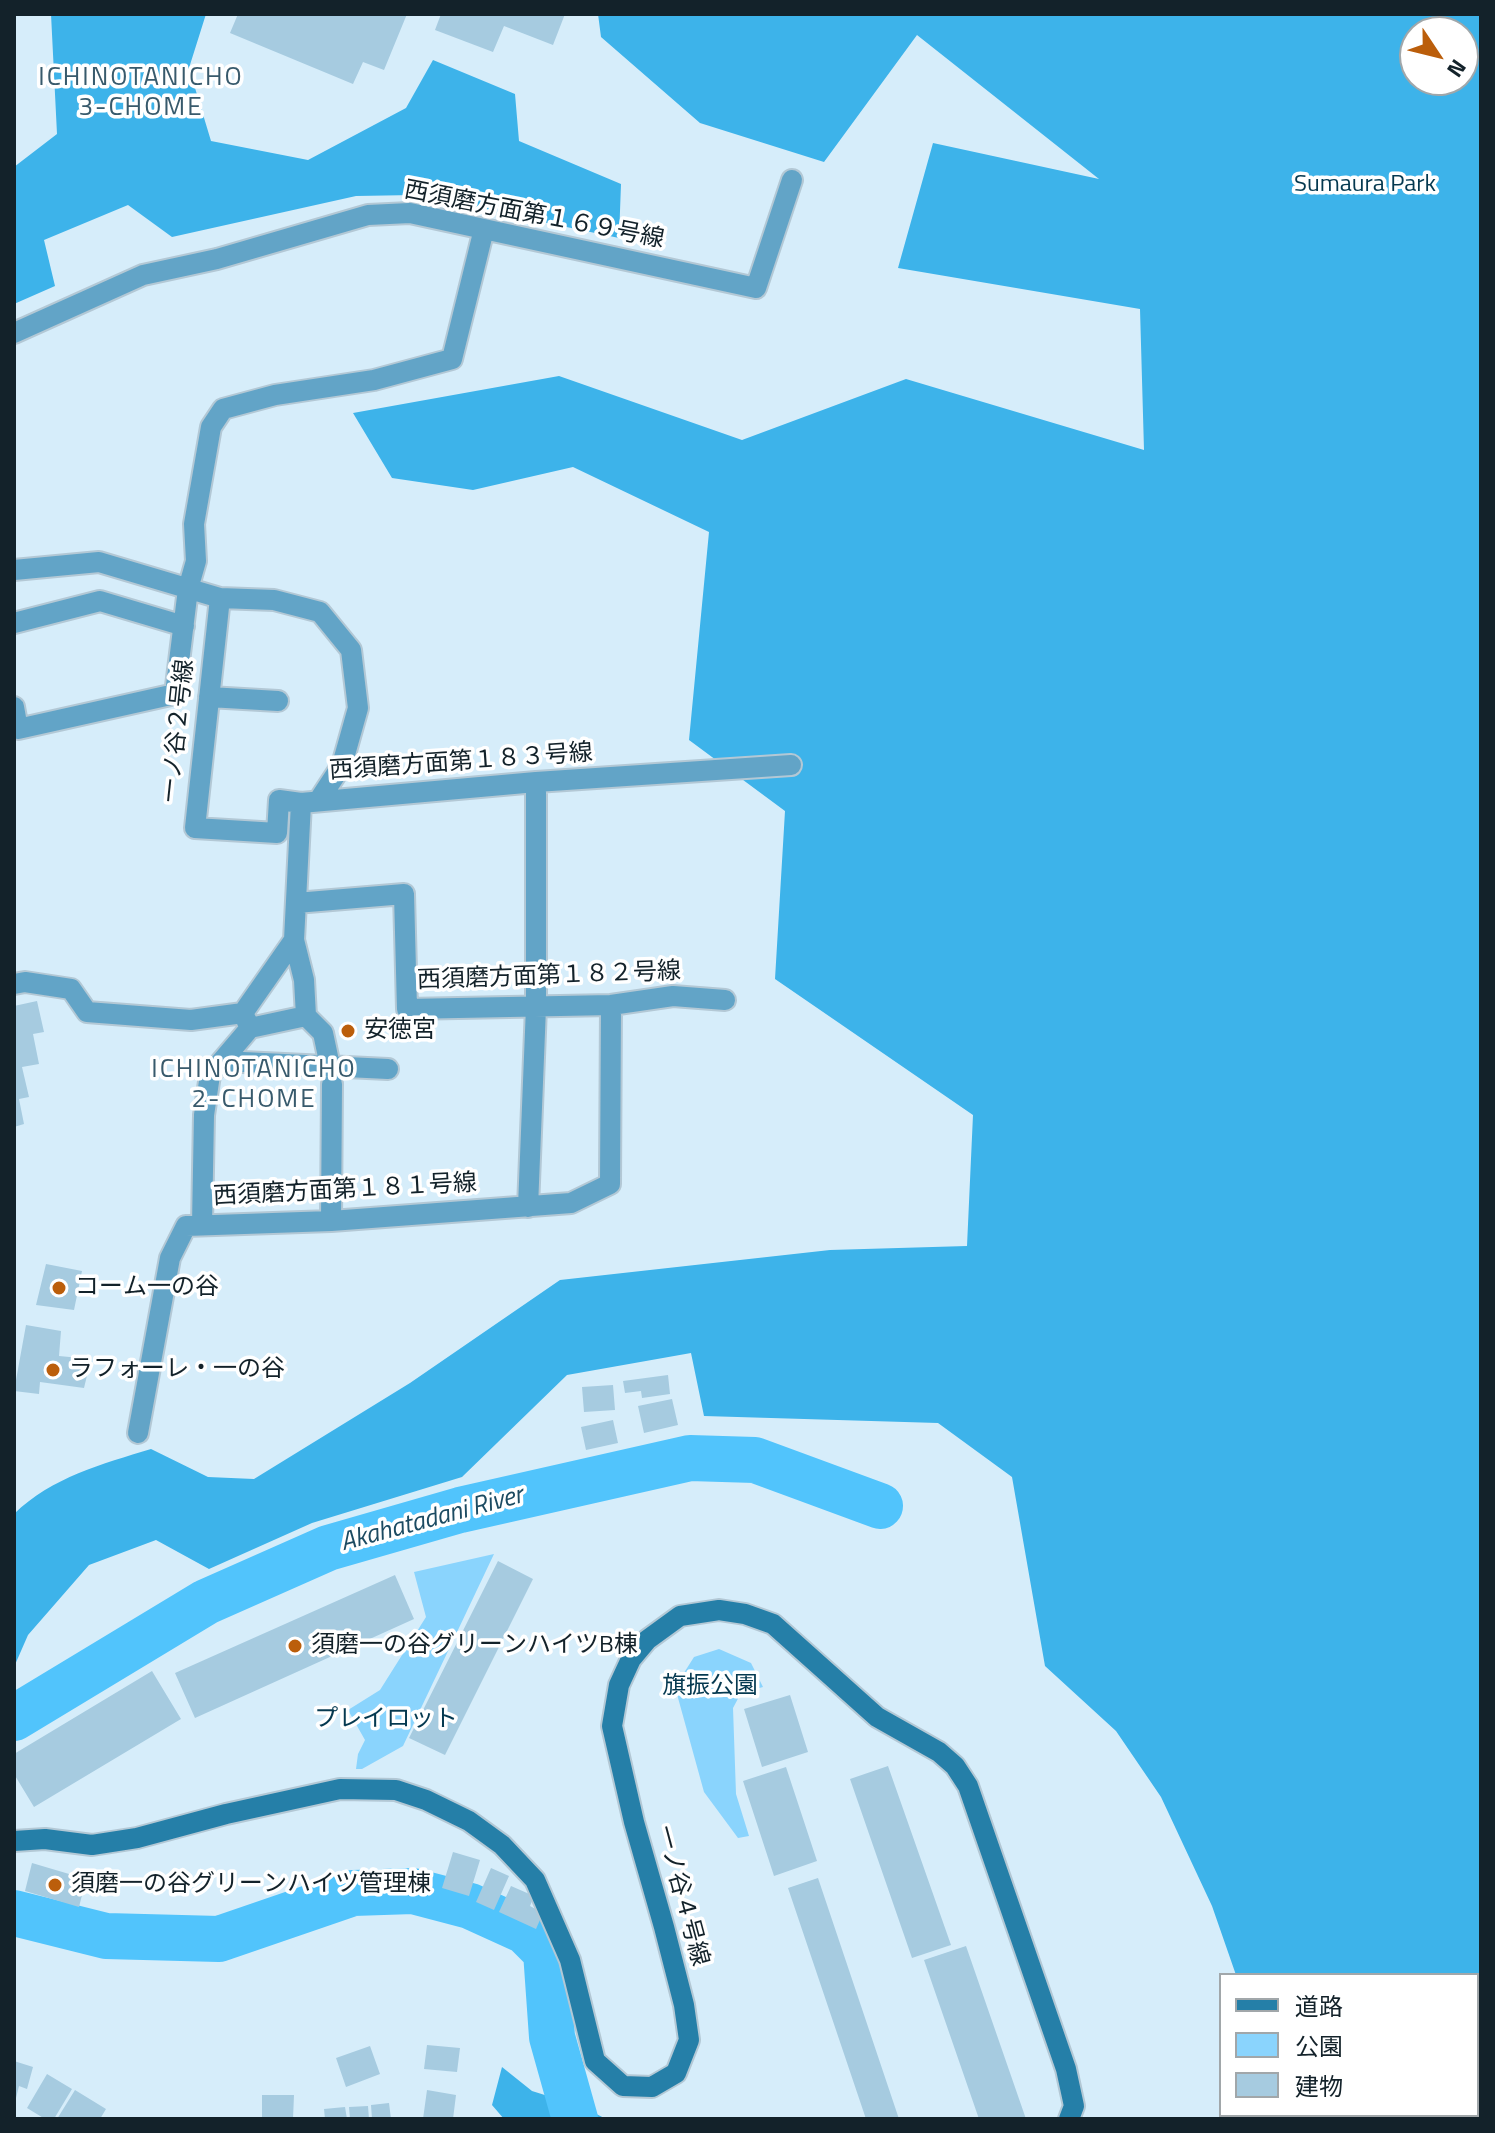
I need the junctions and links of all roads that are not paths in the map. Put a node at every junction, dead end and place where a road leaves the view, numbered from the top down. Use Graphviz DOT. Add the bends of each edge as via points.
graph roads {
  1 [pos="792,180"];
  2 [pos="484,229"];
  3 [pos="14,333"];
  4 [pos="14,570"];
  5 [pos="188,589"];
  6 [pos="220,598"];
  7 [pos="14,623"];
  8 [pos="184,626"];
  9 [pos="209,697"];
  10 [pos="278,701"];
  11 [pos="14,707"];
  12 [pos="791,765"];
  13 [pos="536,782"];
  14 [pos="310,802"];
  15 [pos="296,903"];
  16 [pos="294,940"];
  17 [pos="14,984"];
  18 [pos="725,1000"];
  19 [pos="611,1005"];
  20 [pos="536,1007"];
  21 [pos="306,1016"];
  22 [pos="246,1020"];
  23 [pos="222,1061"];
  24 [pos="388,1069"];
  25 [pos="331,1075"];
  26 [pos="528,1207"];
  27 [pos="331,1221"];
  28 [pos="202,1225"];
  29 [pos="138,1433"];
  30 [pos="14,1841"];
  31 [pos="1069,2119"];
  1 -- 2 [label="street, 西須磨方面第１６９号線" via="756,288"];
  2 -- 3 [label="street, 西須磨方面第１６９号線" via="410,213 368,215 143,275"];
  2 -- 5 [label="street" via="452,359 223,409 211,427"];
  4 -- 5 [label="street" via="99,562"];
  5 -- 6 [label="street"];
  5 -- 8 [label="street"];
  6 -- 9 [label="street, 一ノ谷２号線"];
  6 -- 14 [label="street" via="274,600 320,612 351,650 358,708 342,765"];
  7 -- 8 [label="street" via="100,601"];
  8 -- 11 [label="street" via="175,694 18,729"];
  9 -- 10 [label="street"];
  9 -- 14 [label="street, 一ノ谷２号線" via="195,828 277,833 279,800"];
  12 -- 13 [label="street, 西須磨方面第１８３号線"];
  13 -- 14 [label="street, 西須磨方面第１８３号線"];
  13 -- 20 [label="street"];
  14 -- 15 [label="street, 西須磨方面第１８３号線"];
  15 -- 16 [label="street, 西須磨方面第１８３号線"];
  15 -- 20 [label="street, 西須磨方面第１８２号線" via="404,894 407,1009"];
  16 -- 21 [label="street"];
  16 -- 22 [label="street"];
  17 -- 22 [label="street" via="71,989 87,1012"];
  18 -- 19 [label="street, 西須磨方面第１８２号線" via="673,996"];
  19 -- 20 [label="street, 西須磨方面第１８２号線"];
  19 -- 26 [label="street, 西須磨方面第１８１号線" via="610,1184 571,1203"];
  20 -- 26 [label="street"];
  21 -- 22 [label="street"];
  21 -- 25 [label="street" via="323,1033"];
  22 -- 23 [label="street"];
  23 -- 25 [label="street"];
  23 -- 28 [label="street" via="210,1075 204,1115"];
  24 -- 25 [label="street"];
  25 -- 27 [label="street"];
  26 -- 27 [label="street, 西須磨方面第１８１号線"];
  27 -- 28 [label="street, 西須磨方面第１８１号線"];
  28 -- 29 [label="street, 西須磨方面第１８１号線" via="186,1226 170,1258"];
  30 -- 31 [label="street, 一ノ谷４号線" via="92,1845 137,1838 340,1789 396,1790 426,1800 502,1845 535,1880 570,1960 595,2061 623,2086 652,2087 676,2073 689,2040 614,1741 619,1685 647,1640 680,1616 719,1610 745,1614 773,1624 877,1717 939,1752 968,1786 1066,2069 1074,2106"];
}
